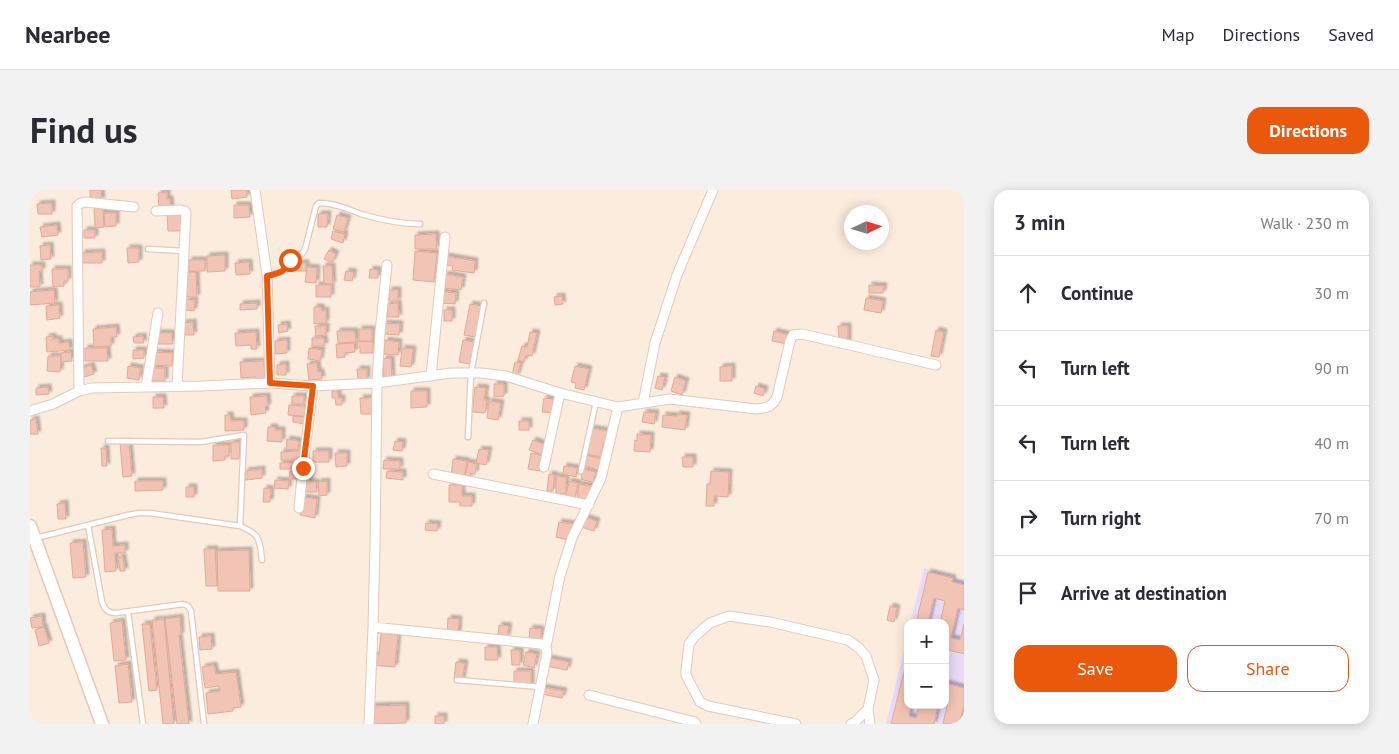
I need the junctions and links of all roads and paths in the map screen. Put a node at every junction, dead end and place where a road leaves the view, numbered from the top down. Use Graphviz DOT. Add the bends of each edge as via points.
graph roads {
  1 [pos="255,190"];
  2 [pos="713,190"];
  3 [pos="134,206"];
  4 [pos="156,210"];
  5 [pos="420,224"];
  6 [pos="445,237"];
  7 [pos="148,249"];
  8 [pos="185,251"];
  9 [pos="387,265"];
  10 [pos="267,276"];
  11 [pos="484,303"];
  12 [pos="158,313"];
  13 [pos="936,364"];
  14 [pos="471,373"];
  15 [pos="431,376"];
  16 [pos="270,383"];
  17 [pos="377,383"];
  18 [pos="177,386"];
  19 [pos="313,386"];
  20 [pos="146,387"];
  21 [pos="79,391"];
  22 [pos="560,393"];
  23 [pos="596,402"];
  24 [pos="642,403"];
  25 [pos="618,407"];
  26 [pos="30,411"];
  27 [pos="468,437"];
  28 [pos="108,441"];
  29 [pos="544,467"];
  30 [pos="581,471"];
  31 [pos="433,474"];
  32 [pos="588,505"];
  33 [pos="299,508"];
  34 [pos="88,525"];
  35 [pos="30,526"];
  36 [pos="240,526"];
  37 [pos="35,538"];
  38 [pos="262,560"];
  39 [pos="128,612"];
  40 [pos="373,627"];
  41 [pos="546,647"];
  42 [pos="458,680"];
  43 [pos="540,687"];
  44 [pos="589,696"];
  45 [pos="868,709"];
  46 [pos="102,724"];
  47 [pos="143,724"];
  48 [pos="204,724"];
  49 [pos="369,724"];
  50 [pos="533,724"];
  51 [pos="696,724"];
  52 [pos="796,724"];
  53 [pos="851,724"];
  54 [pos="870,724"];
  1 -- 10 [label="street"];
  2 -- 24 [label="street" via="677,275 655,343"];
  3 -- 21 [label="street" via="85,202 77,206"];
  4 -- 8 [label="street" via="185,211"];
  5 -- 10 [label="lane" via="368,216 320,203 316,206 302,254 292,256 284,271"];
  6 -- 15 [label="street"];
  7 -- 8 [label="lane"];
  8 -- 18 [label="street"];
  9 -- 17 [label="street"];
  10 -- 16 [label="street"];
  11 -- 14 [label="lane"];
  12 -- 20 [label="street"];
  13 -- 24 [label="street" via="802,334 794,335 777,397 774,404 766,408 670,399"];
  14 -- 15 [label="street"];
  14 -- 22 [label="street" via="506,376"];
  14 -- 27 [label="lane"];
  15 -- 17 [label="street"];
  16 -- 18 [label="street"];
  16 -- 19 [label="street"];
  17 -- 19 [label="street"];
  17 -- 40 [label="street"];
  18 -- 20 [label="street"];
  19 -- 33 [label="street"];
  20 -- 21 [label="street"];
  21 -- 26 [label="street"];
  22 -- 23 [label="street"];
  22 -- 29 [label="street"];
  23 -- 25 [label="street"];
  23 -- 30 [label="lane"];
  24 -- 25 [label="street"];
  25 -- 32 [label="street" via="601,478"];
  28 -- 36 [label="lane" via="201,442 244,435"];
  31 -- 32 [label="street"];
  32 -- 41 [label="street" via="572,538 560,576"];
  34 -- 36 [label="lane" via="150,513"];
  34 -- 37 [label="lane"];
  34 -- 39 [label="lane" via="105,609 112,613"];
  35 -- 37 [label="main road"];
  36 -- 38 [label="lane" via="257,535"];
  37 -- 46 [label="main road"];
  39 -- 47 [label="lane"];
  39 -- 48 [label="lane" via="183,604 192,611"];
  40 -- 41 [label="street"];
  40 -- 49 [label="street"];
  41 -- 43 [label="street"];
  42 -- 43 [label="lane"];
  43 -- 50 [label="street"];
  44 -- 51 [label="street"];
  45 -- 52 [label="street" via="874,680 866,656 848,640 729,616 710,623 695,636 689,644 686,676 700,702"];
  45 -- 53 [label="street"];
  45 -- 54 [label="street"];
}
